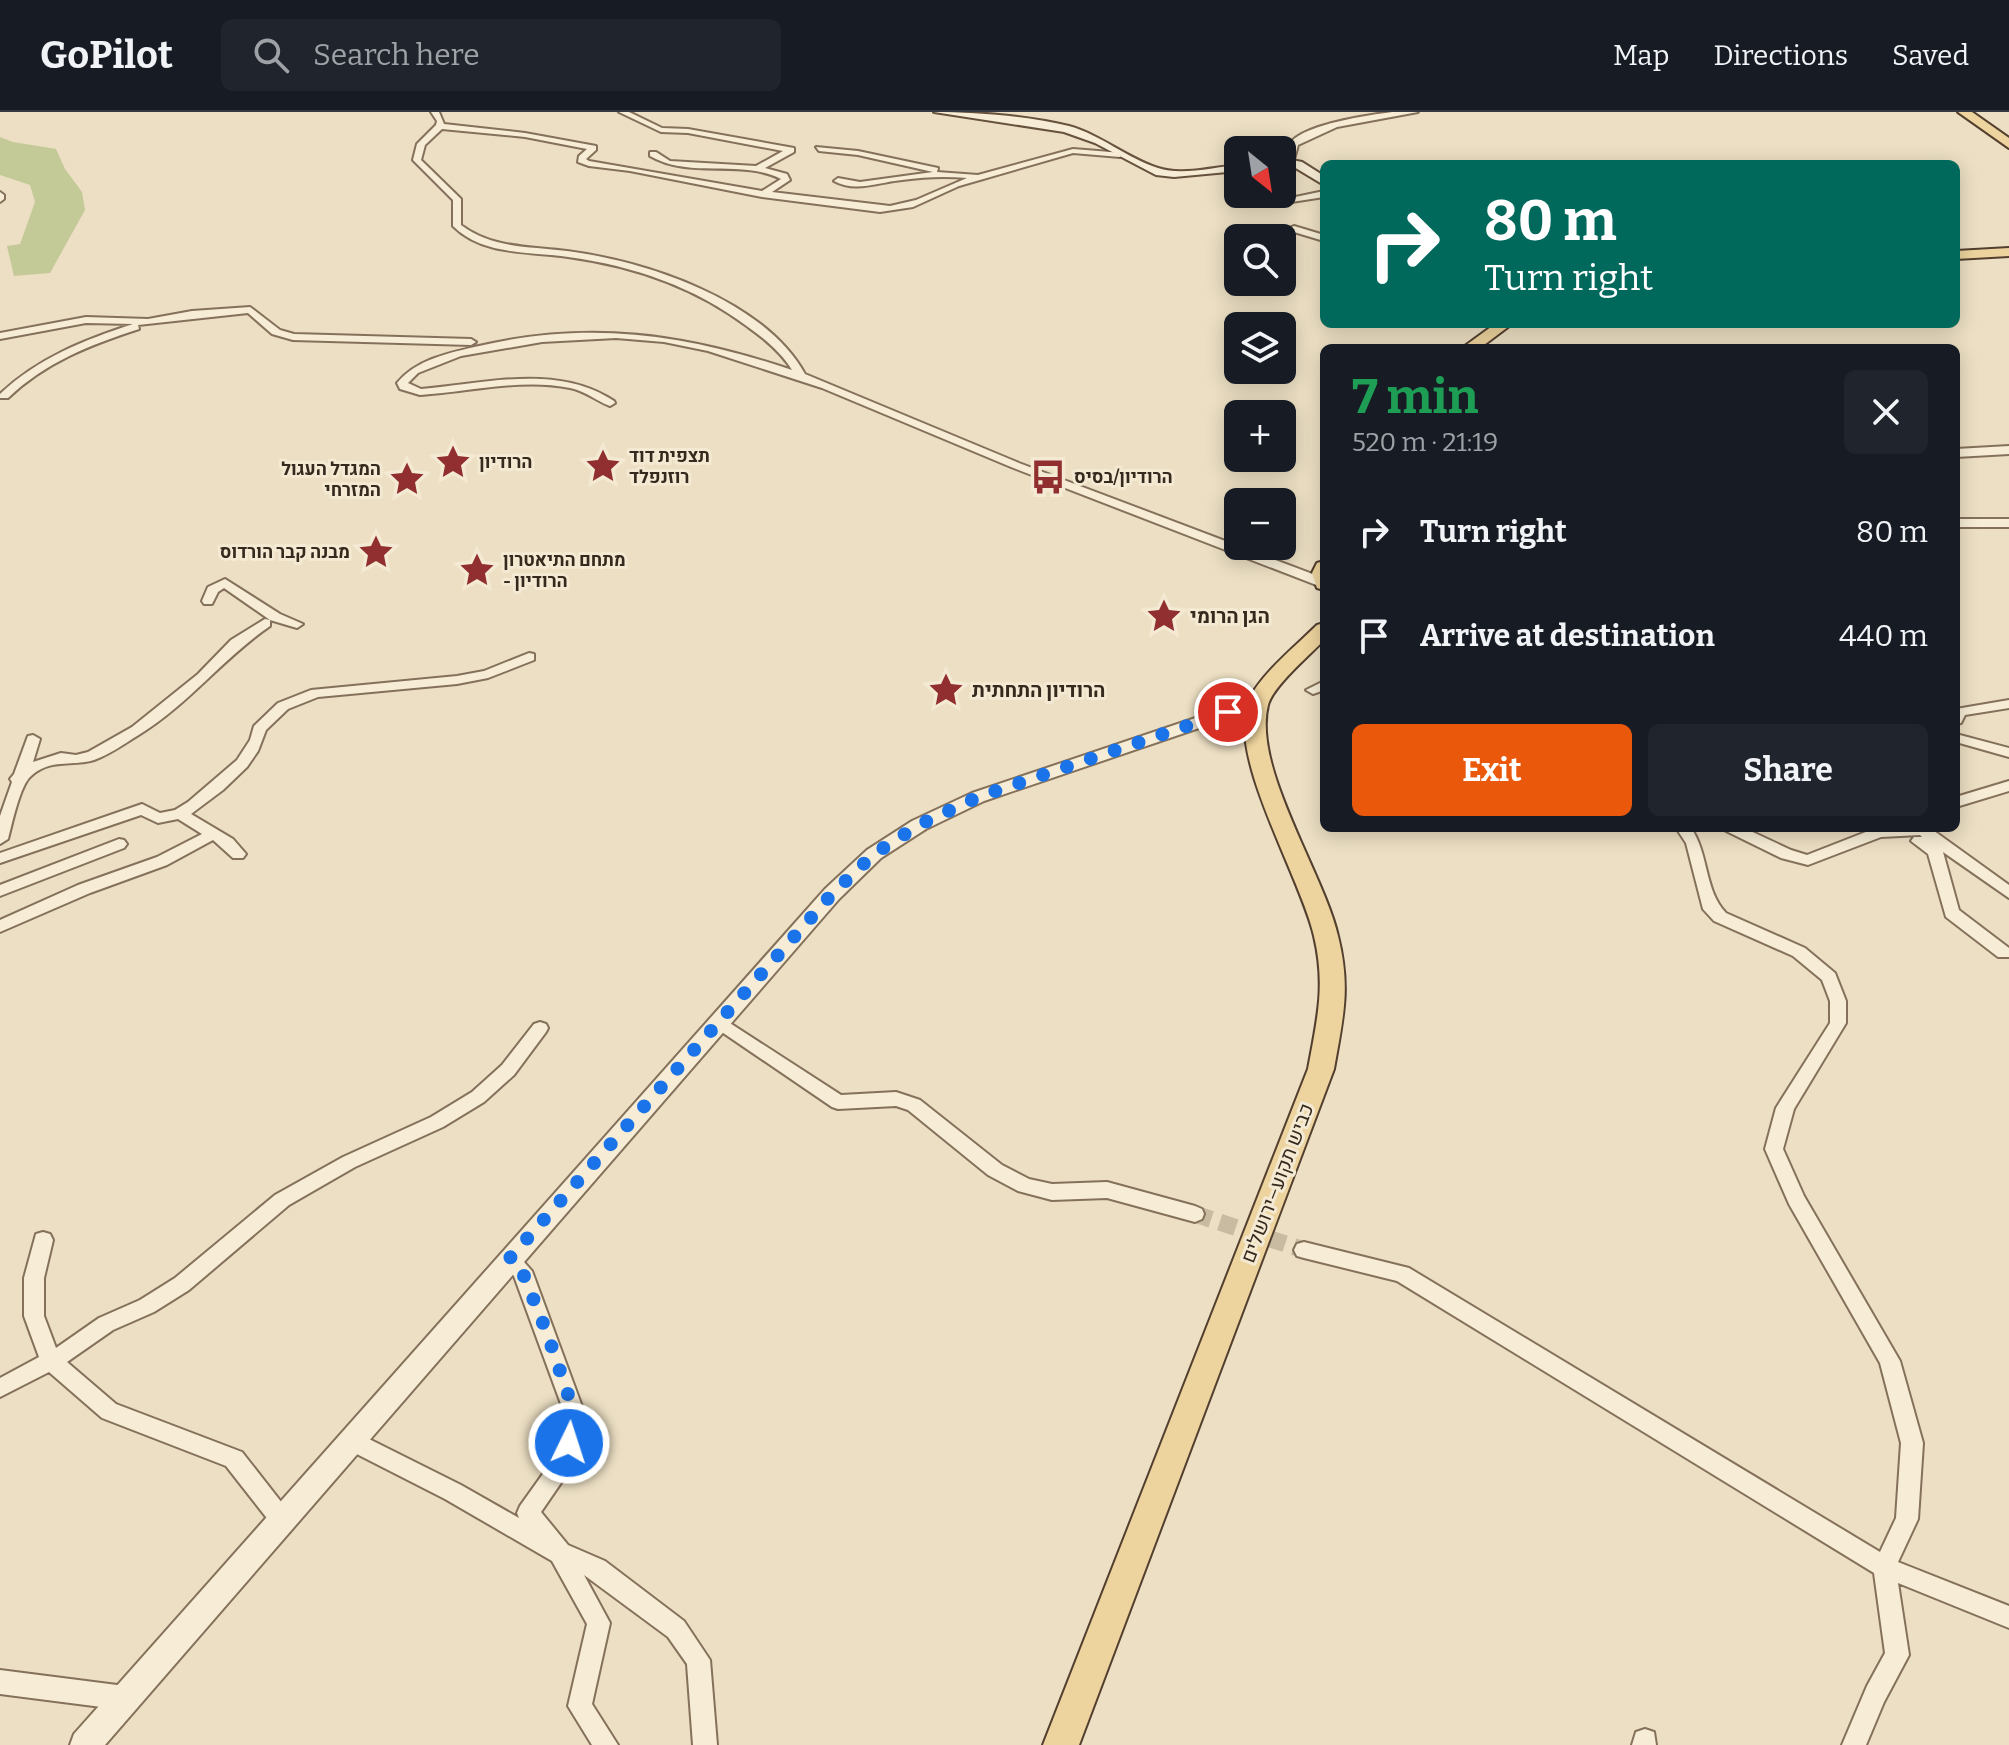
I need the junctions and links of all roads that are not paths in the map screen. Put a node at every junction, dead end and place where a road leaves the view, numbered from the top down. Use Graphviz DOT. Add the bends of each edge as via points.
graph roads {
  1 [pos="435,112"];
  2 [pos="623,112"];
  3 [pos="939,112"];
  4 [pos="1414,112"];
  5 [pos="1964,112"];
  6 [pos="440,126"];
  7 [pos="1296,143"];
  8 [pos="2009,144"];
  9 [pos="819,149"];
  10 [pos="653,154"];
  11 [pos="1120,155"];
  12 [pos="1296,166"];
  13 [pos="758,169"];
  14 [pos="1224,169"];
  15 [pos="944,173"];
  16 [pos="976,177"];
  17 [pos="1320,179"];
  18 [pos="838,181"];
  19 [pos="762,194"];
  20 [pos="1320,195"];
  21 [pos="1296,198"];
  22 [pos="1296,230"];
  23 [pos="1320,237"];
  24 [pos="2009,252"];
  25 [pos="1960,255"];
  26 [pos="148,322"];
  27 [pos="1471,328"];
  28 [pos="1498,328"];
  29 [pos="0,333"];
  30 [pos="545,340"];
  31 [pos="1461,344"];
  32 [pos="1476,344"];
  33 [pos="801,377"];
  34 [pos="1,394"];
  35 [pos="610,403"];
  36 [pos="2009,450"];
  37 [pos="1960,453"];
  38 [pos="1960,523"];
  39 [pos="2009,523"];
  40 [pos="1320,566"];
  41 [pos="1294,569"];
  42 [pos="1320,582"];
  43 [pos="208,601"];
  44 [pos="265,623"];
  45 [pos="297,624"];
  46 [pos="1320,633"];
  47 [pos="529,657"];
  48 [pos="1258,702"];
  49 [pos="2009,704"];
  50 [pos="1960,712"];
  51 [pos="33,739"];
  52 [pos="1962,740"];
  53 [pos="2009,753"];
  54 [pos="2009,762"];
  55 [pos="17,779"];
  56 [pos="2009,786"];
  57 [pos="1960,801"];
  58 [pos="180,814"];
  59 [pos="1686,832"];
  60 [pos="1739,832"];
  61 [pos="1879,832"];
  62 [pos="1906,832"];
  63 [pos="1925,832"];
  64 [pos="213,834"];
  65 [pos="0,839"];
  66 [pos="119,844"];
  67 [pos="238,854"];
  68 [pos="0,858"];
  69 [pos="0,891"];
  70 [pos="2009,893"];
  71 [pos="0,926"];
  72 [pos="2004,953"];
  73 [pos="719,1022"];
  74 [pos="540,1028"];
  75 [pos="1195,1214"];
  76 [pos="43,1240"];
  77 [pos="1304,1250"];
  78 [pos="509,1259"];
  79 [pos="50,1360"];
  80 [pos="0,1388"];
  81 [pos="350,1440"];
  82 [pos="281,1519"];
  83 [pos="560,1553"];
  84 [pos="1884,1567"];
  85 [pos="2009,1617"];
  86 [pos="0,1682"];
  87 [pos="125,1698"];
  88 [pos="85,1745"];
  89 [pos="606,1745"];
  90 [pos="705,1745"];
  91 [pos="1061,1745"];
  92 [pos="1854,1745"];
  1 -- 6 [label="street"];
  2 -- 13 [label="street" via="661,130 791,150"];
  3 -- 11 [label="main road" via="1066,129"];
  4 -- 7 [label="street" via="1352,122"];
  5 -- 8 [label="main road"];
  6 -- 19 [label="street" via="593,148 582,162"];
  6 -- 33 [label="street" via="421,144 417,160 457,199 457,226 465,234 503,246 618,264 691,286 718,299 789,355"];
  9 -- 15 [label="street"];
  10 -- 13 [label="street" via="668,163"];
  11 -- 14 [label="main road" via="1165,173"];
  11 -- 16 [label="street" via="1073,151"];
  12 -- 17 [label="main road"];
  13 -- 19 [label="street" via="786,180"];
  15 -- 16 [label="street"];
  15 -- 18 [label="street" via="863,186"];
  16 -- 19 [label="street" via="907,205 881,209"];
  20 -- 21 [label="street"];
  22 -- 23 [label="street"];
  24 -- 25 [label="main road"];
  26 -- 29 [label="street" via="86,320"];
  26 -- 30 [label="street" via="250,310 276,332 293,337 455,343"];
  26 -- 34 [label="street" via="64,351"];
  27 -- 31 [label="main road"];
  28 -- 32 [label="main road"];
  30 -- 33 [label="street" via="586,335 681,342"];
  30 -- 35 [label="street" via="440,357 413,370 402,383 420,392 533,382 590,390"];
  33 -- 41 [label="street" via="1015,465"];
  36 -- 37 [label="street"];
  38 -- 39 [label="street"];
  40 -- 41 [label="street"];
  41 -- 42 [label="street"];
  43 -- 45 [label="street" via="212,590 225,583 275,617"];
  44 -- 55 [label="street" via="137,730 92,756 61,757"];
  46 -- 48 [label="main road"];
  47 -- 58 [label="street" via="457,680 316,693 291,701 259,729 254,747 226,778"];
  48 -- 73 [label="street" via="978,797 919,825 874,854 832,894"];
  48 -- 91 [label="main road, כביש תקוע–ירושלים" via="1254,738 1326,934 1333,1008 1321,1069"];
  49 -- 50 [label="street"];
  51 -- 55 [label="street"];
  52 -- 53 [label="street"];
  52 -- 54 [label="street"];
  55 -- 65 [label="street"];
  56 -- 57 [label="street"];
  58 -- 64 [label="street"];
  58 -- 68 [label="street" via="158,818 142,809"];
  59 -- 84 [label="street" via="1709,905 1720,917 1799,952 1829,977 1838,1001 1838,1023 1785,1108 1774,1149 1796,1199 1890,1361 1912,1443 1907,1519"];
  60 -- 61 [label="street" via="1808,860"];
  62 -- 72 [label="street" via="1935,852 1952,913"];
  63 -- 70 [label="street"];
  64 -- 67 [label="street"];
  64 -- 71 [label="street" via="170,858"];
  66 -- 69 [label="street"];
  73 -- 75 [label="street" via="838,1102 896,1099 914,1105 995,1170 1025,1186 1052,1192 1107,1190"];
  73 -- 78 [label="street"];
  74 -- 79 [label="street" via="508,1070 478,1097 282,1200 182,1284"];
  76 -- 79 [label="street" via="34,1278 34,1316"];
  77 -- 84 [label="street" via="1402,1274"];
  78 -- 81 [label="street"];
  78 -- 83 [label="street" via="522,1271 574,1412 565,1461 528,1513"];
  79 -- 80 [label="street"];
  79 -- 82 [label="street" via="109,1411 234,1459"];
  81 -- 82 [label="street"];
  81 -- 83 [label="street"];
  82 -- 87 [label="street"];
  83 -- 89 [label="street" via="599,1623 580,1706"];
  83 -- 90 [label="street" via="597,1569 676,1629 698,1660"];
  84 -- 85 [label="street"];
  84 -- 92 [label="street" via="1897,1655"];
  86 -- 87 [label="street"];
  87 -- 88 [label="street"];
}
